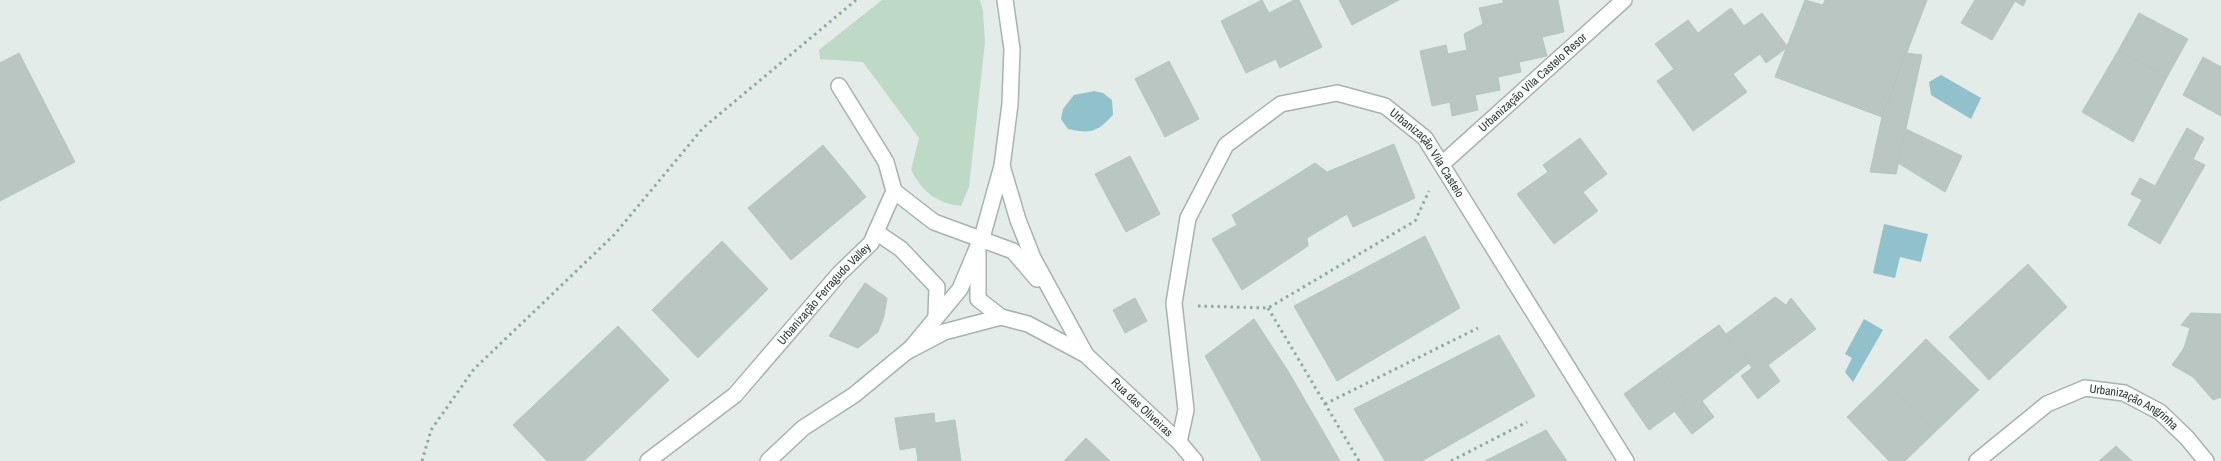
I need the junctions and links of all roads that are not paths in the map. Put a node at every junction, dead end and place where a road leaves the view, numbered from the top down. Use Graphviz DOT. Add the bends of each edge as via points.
graph roads {
  1 [pos="1005,0"];
  2 [pos="1624,0"];
  3 [pos="839,86"];
  4 [pos="1442,164"];
  5 [pos="1002,166"];
  6 [pos="894,191"];
  7 [pos="876,232"];
  8 [pos="979,242"];
  9 [pos="1057,304"];
  10 [pos="936,316"];
  11 [pos="1001,317"];
  12 [pos="906,352"];
  13 [pos="1086,355"];
  14 [pos="1179,442"];
  15 [pos="648,461"];
  16 [pos="768,461"];
  17 [pos="1195,461"];
  18 [pos="1626,461"];
  19 [pos="1977,461"];
  20 [pos="2206,461"];
  1 -- 5 [label="street" via="1012,49 1010,104"];
  2 -- 4 [label="street, Urbanização Vila Castelo Resor"];
  3 -- 6 [label="street" via="886,162"];
  4 -- 14 [label="street, Urbanização Vila Castelo" via="1425,138 1385,106 1337,93 1281,104 1226,145 1188,218 1174,303 1186,410"];
  4 -- 18 [label="street, Urbanização Vila Castelo"];
  5 -- 8 [label="street"];
  5 -- 9 [label="street" via="1033,258"];
  6 -- 7 [label="street, Urbanização Ferragudo Valley"];
  6 -- 8 [label="street" via="934,222"];
  7 -- 10 [label="street" via="901,249 937,287"];
  7 -- 15 [label="street, Urbanização Ferragudo Valley" via="871,243 839,274 734,395"];
  8 -- 9 [label="street" via="1013,252"];
  8 -- 10 [label="street" via="960,288"];
  8 -- 11 [label="street" via="978,299"];
  9 -- 13 [label="street"];
  10 -- 12 [label="street"];
  11 -- 12 [label="street" via="944,332"];
  11 -- 13 [label="street" via="1028,324"];
  12 -- 16 [label="street" via="854,395 803,428"];
  13 -- 14 [label="street, Rua das Oliveiras"];
  14 -- 17 [label="street, Rua das Oliveiras"];
  19 -- 20 [label="street, Urbanização Angrinha" via="2047,404 2085,388 2124,393 2160,412"];
}
